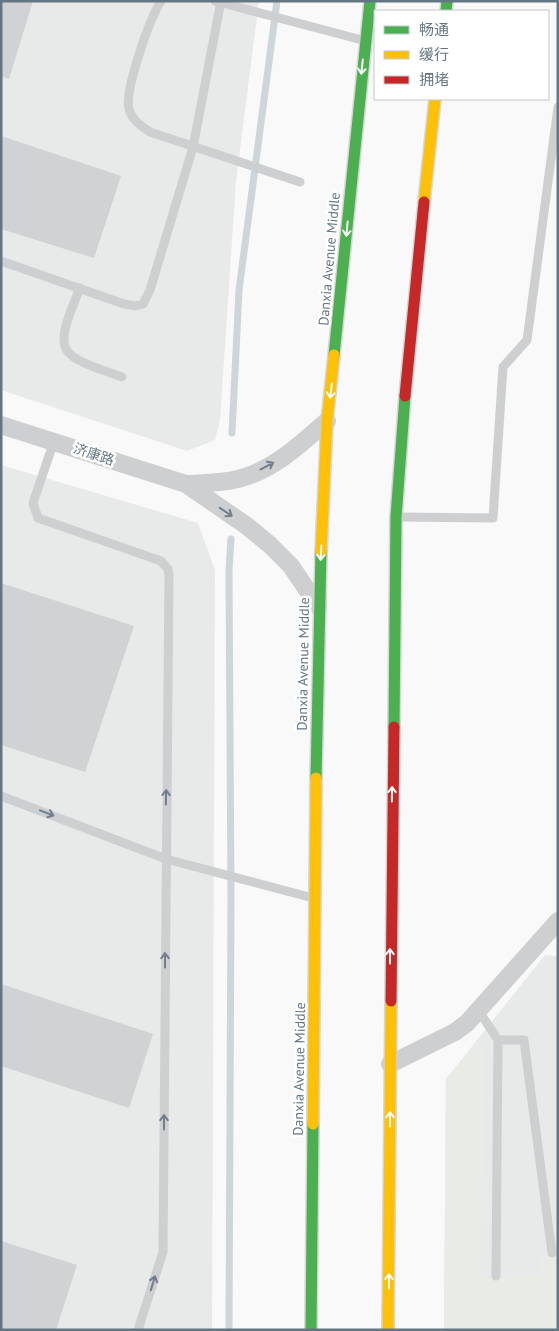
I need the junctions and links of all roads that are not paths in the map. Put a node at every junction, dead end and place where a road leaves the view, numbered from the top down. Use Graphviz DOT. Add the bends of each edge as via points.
graph roads {
  1 [pos="160,1"];
  2 [pos="370,1"];
  3 [pos="219,2"];
  4 [pos="365,41"];
  5 [pos="435,100"];
  6 [pos="558,107"];
  7 [pos="193,147"];
  8 [pos="300,182"];
  9 [pos="1,261"];
  10 [pos="80,288"];
  11 [pos="122,377"];
  12 [pos="327,421"];
  13 [pos="1,424"];
  14 [pos="54,441"];
  15 [pos="186,484"];
  16 [pos="396,517"];
  17 [pos="318,606"];
  18 [pos="1,796"];
  19 [pos="166,858"];
  20 [pos="315,899"];
  21 [pos="558,921"];
  22 [pos="479,1011"];
  23 [pos="498,1040"];
  24 [pos="390,1064"];
  25 [pos="552,1253"];
  26 [pos="496,1276"];
  27 [pos="138,1330"];
  28 [pos="311,1330"];
  29 [pos="388,1330"];
  1 -- 7 [label="lane" via="128,95 129,110 137,123 150,132"];
  2 -- 4 [label="main road, Danxia Avenue Middle"];
  3 -- 4 [label="lane"];
  3 -- 7 [label="lane"];
  4 -- 12 [label="main road, Danxia Avenue Middle, one-way"];
  5 -- 16 [label="main road"];
  6 -- 16 [label="lane" via="527,340 503,368 493,518"];
  7 -- 8 [label="lane"];
  7 -- 10 [label="lane" via="150,290 142,304 124,304"];
  9 -- 10 [label="lane"];
  10 -- 11 [label="lane" via="63,334 68,354 78,362"];
  15 -- 12 [label="street, 济康路, one-way" via="246,476 269,466"];
  12 -- 17 [label="main road, Danxia Avenue Middle, one-way"];
  13 -- 14 [label="street, 济康路"];
  14 -- 15 [label="street, 济康路"];
  19 -- 14 [label="lane, one-way" via="168,569 161,561 38,518 33,503"];
  15 -- 17 [label="street, 济康路, one-way" via="270,545 291,566"];
  24 -- 16 [label="main road, one-way"];
  17 -- 20 [label="main road, Danxia Avenue Middle"];
  18 -- 19 [label="lane, one-way"];
  19 -- 20 [label="lane"];
  27 -- 19 [label="lane, one-way" via="162,1252"];
  20 -- 28 [label="main road, Danxia Avenue Middle"];
  21 -- 22 [label="street"];
  22 -- 23 [label="lane"];
  22 -- 24 [label="street" via="455,1032"];
  23 -- 25 [label="lane" via="524,1040"];
  23 -- 26 [label="lane"];
  29 -- 24 [label="main road, one-way"];
}
